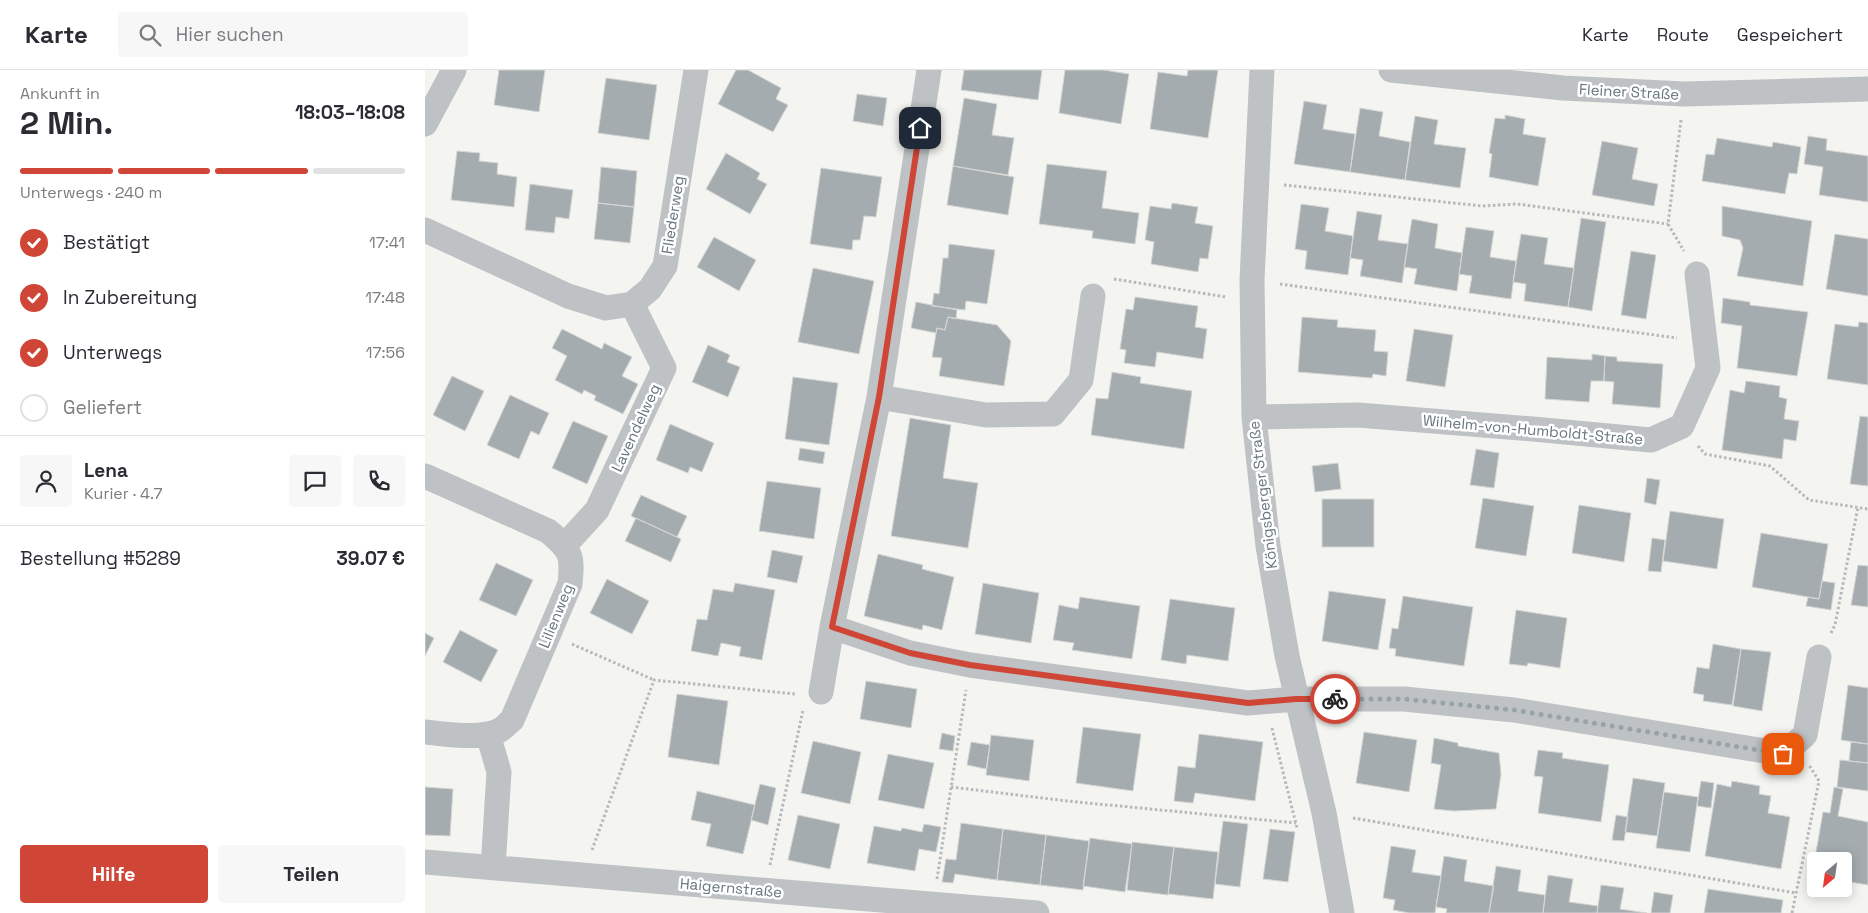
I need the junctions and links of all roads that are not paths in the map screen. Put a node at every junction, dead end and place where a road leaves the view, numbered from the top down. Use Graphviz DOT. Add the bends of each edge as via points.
graph roads {
  1 [pos="454,70"];
  2 [pos="696,70"];
  3 [pos="929,70"];
  4 [pos="1262,70"];
  5 [pos="1391,70"];
  6 [pos="1563,79"];
  7 [pos="1864,83"];
  8 [pos="425,124"];
  9 [pos="425,230"];
  10 [pos="1697,274"];
  11 [pos="1093,296"];
  12 [pos="632,304"];
  13 [pos="879,397"];
  14 [pos="1254,417"];
  15 [pos="425,476"];
  16 [pos="565,545"];
  17 [pos="832,627"];
  18 [pos="1819,657"];
  19 [pos="814,693"];
  20 [pos="1296,699"];
  21 [pos="425,732"];
  22 [pos="488,734"];
  23 [pos="425,862"];
  24 [pos="493,868"];
  25 [pos="1037,913"];
  26 [pos="1342,913"];
  1 -- 8 [label="street"];
  2 -- 12 [label="street, Fliederweg" via="665,266 650,289"];
  3 -- 13 [label="street"];
  4 -- 14 [label="street, Königsberger Straße" via="1251,290"];
  5 -- 6 [label="street, Fleiner Straße"];
  6 -- 7 [label="street, Fleiner Straße" via="1684,94"];
  9 -- 12 [label="street" via="568,296 606,308"];
  10 -- 14 [label="street, Wilhelm-von-Humboldt-Straße" via="1708,368 1681,426 1651,440 1358,415"];
  11 -- 13 [label="street" via="1081,380 1053,414 986,415"];
  12 -- 16 [label="street, Lavendelweg" via="664,368 597,510"];
  13 -- 17 [label="street"];
  14 -- 20 [label="street, Königsberger Straße" via="1268,546"];
  15 -- 16 [label="street" via="548,531"];
  16 -- 22 [label="street, Lilienweg" via="572,564 570,584 512,720 501,730"];
  17 -- 19 [label="street"];
  17 -- 20 [label="street" via="910,653 970,665 1248,703"];
  18 -- 20 [label="street" via="1805,735 1783,754 1514,710 1404,699"];
  20 -- 26 [label="street, Königsberger Straße" via="1325,820"];
  21 -- 22 [label="street, Lilienweg"];
  22 -- 24 [label="street" via="499,772"];
  23 -- 24 [label="street, Haigernstraße"];
  24 -- 25 [label="street, Haigernstraße"];
}
